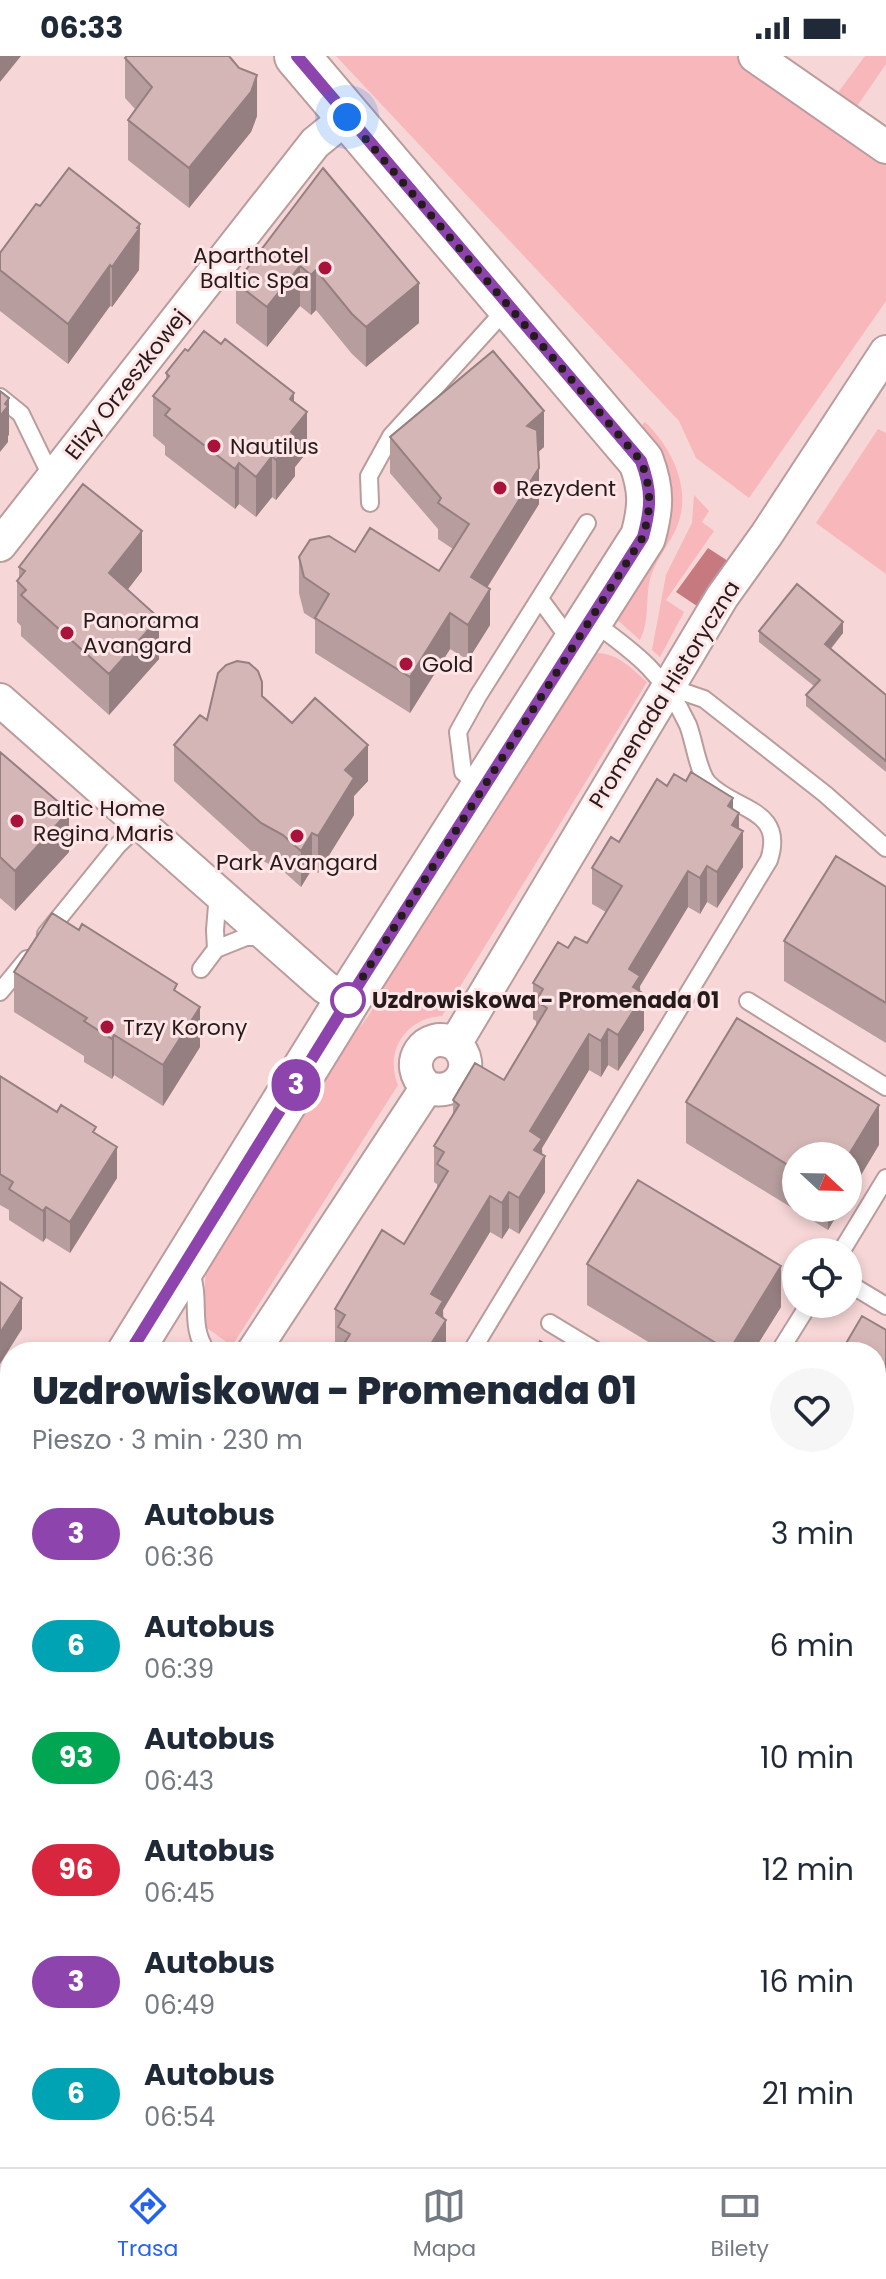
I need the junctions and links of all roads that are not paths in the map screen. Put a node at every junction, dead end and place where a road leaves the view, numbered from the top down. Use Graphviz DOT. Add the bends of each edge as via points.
graph roads {
  1 [pos="297,56"];
  2 [pos="755,56"];
  3 [pos="347,117"];
  4 [pos="886,147"];
  5 [pos="509,306"];
  6 [pos="886,352"];
  7 [pos="0,397"];
  8 [pos="52,478"];
  9 [pos="370,503"];
  10 [pos="587,523"];
  11 [pos="0,545"];
  12 [pos="540,599"];
  13 [pos="582,633"];
  14 [pos="666,686"];
  15 [pos="0,700"];
  16 [pos="483,789"];
  17 [pos="140,824"];
  18 [pos="886,848"];
  19 [pos="218,893"];
  20 [pos="269,937"];
  21 [pos="216,949"];
  22 [pos="201,969"];
  23 [pos="0,992"];
  24 [pos="347,1001"];
  25 [pos="748,1001"];
  26 [pos="886,1087"];
  27 [pos="886,1178"];
  28 [pos="850,1238"];
  29 [pos="186,1261"];
  30 [pos="862,1291"];
  31 [pos="886,1306"];
  32 [pos="800,1318"];
  33 [pos="550,1323"];
  34 [pos="136,1342"];
  35 [pos="201,1342"];
  36 [pos="260,1342"];
  37 [pos="477,1342"];
  38 [pos="581,1342"];
  39 [pos="785,1342"];
  1 -- 3 [label="street"];
  2 -- 4 [label="street"];
  3 -- 5 [label="street"];
  3 -- 8 [label="street, Elizy Orzeszkowej" via="315,143"];
  5 -- 9 [label="lane" via="391,436 369,476"];
  5 -- 13 [label="street" via="641,461 648,478 650,511 643,537"];
  6 -- 14 [label="street, Promenada Historyczna"];
  7 -- 8 [label="lane" via="21,414"];
  8 -- 11 [label="street, Elizy Orzeszkowej"];
  10 -- 12 [label="lane"];
  12 -- 13 [label="lane"];
  12 -- 16 [label="lane" via="458,732 463,772"];
  13 -- 14 [label="lane" via="639,655"];
  13 -- 16 [label="street"];
  14 -- 18 [label="lane" via="704,699"];
  14 -- 36 [label="street, Promenada Historyczna" via="455,1044 466,1057 460,1082 444,1090 427,1087"];
  14 -- 37 [label="lane" via="688,726 707,782 764,819 774,845 762,873"];
  15 -- 17 [label="street"];
  16 -- 24 [label="street"];
  17 -- 19 [label="street"];
  17 -- 23 [label="lane"];
  19 -- 20 [label="street"];
  19 -- 21 [label="lane"];
  20 -- 21 [label="lane" via="246,937"];
  20 -- 24 [label="street"];
  21 -- 22 [label="lane"];
  24 -- 29 [label="street"];
  25 -- 26 [label="lane"];
  27 -- 28 [label="lane"];
  29 -- 34 [label="street"];
  29 -- 35 [label="lane" via="198,1297 195,1326"];
  30 -- 31 [label="lane"];
  32 -- 39 [label="lane"];
  33 -- 38 [label="lane"];
}
